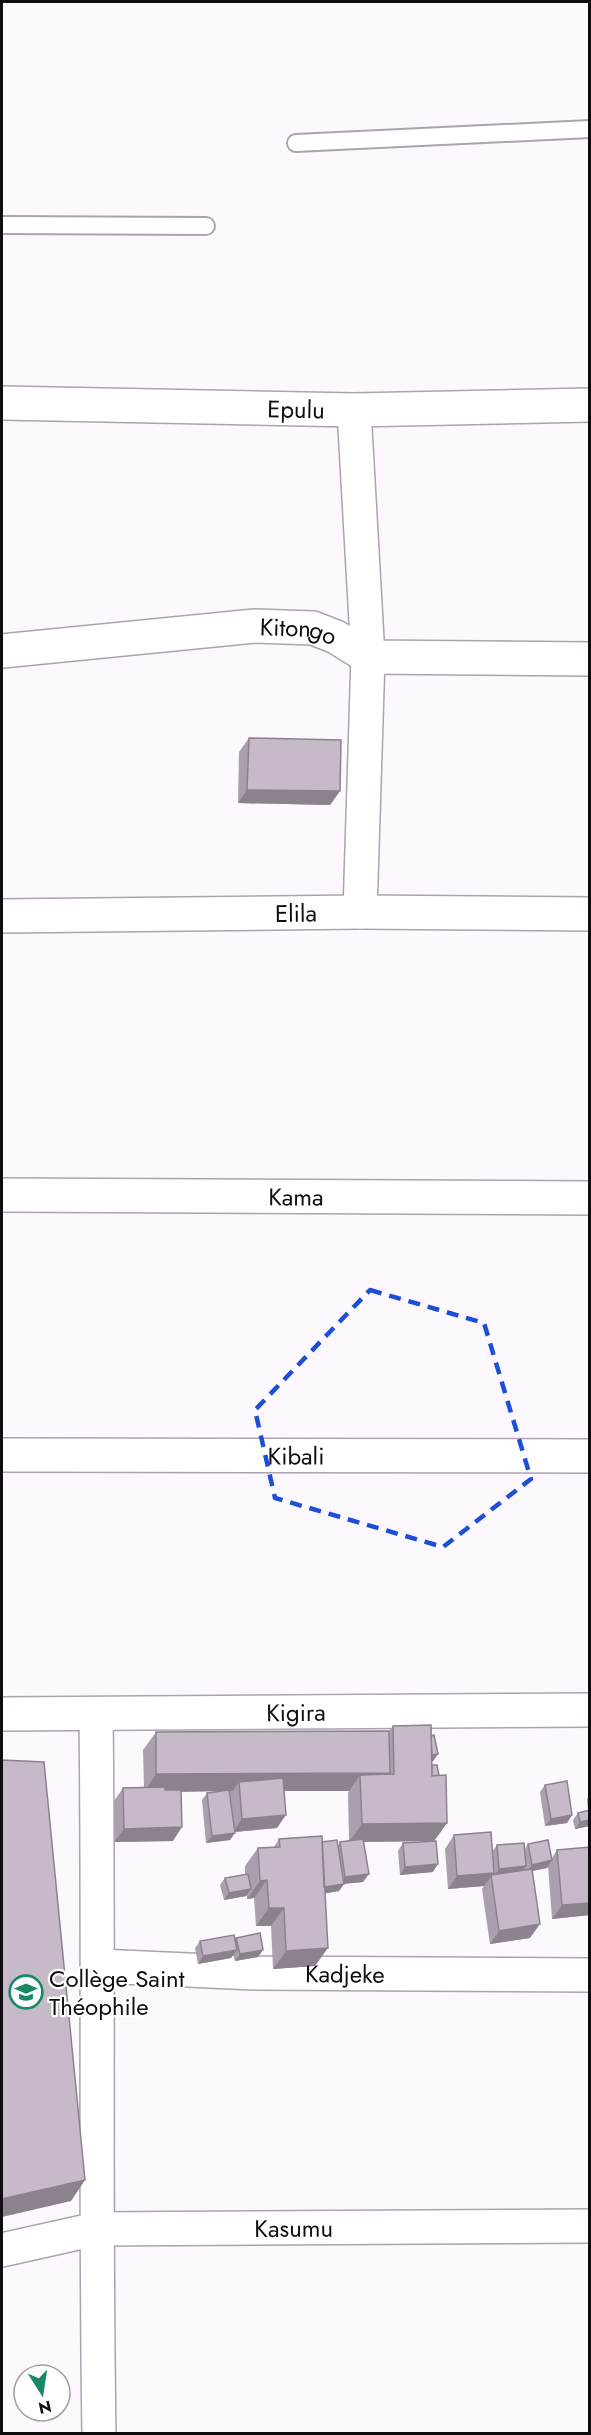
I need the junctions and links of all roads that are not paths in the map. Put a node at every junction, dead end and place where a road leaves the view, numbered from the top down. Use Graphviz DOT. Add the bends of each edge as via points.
graph roads {
  1 [pos="590,129"];
  2 [pos="296,143"];
  3 [pos="2,225"];
  4 [pos="206,226"];
  5 [pos="2,403"];
  6 [pos="590,405"];
  7 [pos="354,410"];
  8 [pos="2,651"];
  9 [pos="368,657"];
  10 [pos="590,659"];
  11 [pos="360,912"];
  12 [pos="590,914"];
  13 [pos="2,916"];
  14 [pos="2,1195"];
  15 [pos="590,1198"];
  16 [pos="2,1455"];
  17 [pos="590,1456"];
  18 [pos="590,1710"];
  19 [pos="2,1714"];
  20 [pos="96,1715"];
  21 [pos="99,1966"];
  22 [pos="590,1975"];
  23 [pos="590,2226"];
  24 [pos="96,2229"];
  25 [pos="2,2250"];
  26 [pos="99,2433"];
  1 -- 2 [label="lane"];
  3 -- 4 [label="lane"];
  5 -- 7 [label="street, Epulu"];
  6 -- 7 [label="street, Epulu"];
  7 -- 9 [label="street"];
  8 -- 9 [label="street, Kitongo" via="255,626 313,628"];
  9 -- 10 [label="street, Kitongo"];
  9 -- 11 [label="street"];
  11 -- 12 [label="street, Elila"];
  11 -- 13 [label="street, Elila"];
  14 -- 15 [label="street, Kama"];
  16 -- 17 [label="street, Kibali"];
  18 -- 20 [label="street, Kigira"];
  19 -- 20 [label="street, Kigira"];
  20 -- 21 [label="street"];
  21 -- 22 [label="street, Kadjeke" via="254,1973"];
  21 -- 24 [label="street"];
  23 -- 24 [label="street, Kasumu"];
  24 -- 25 [label="street, Kasumu"];
  24 -- 26 [label="street"];
}
